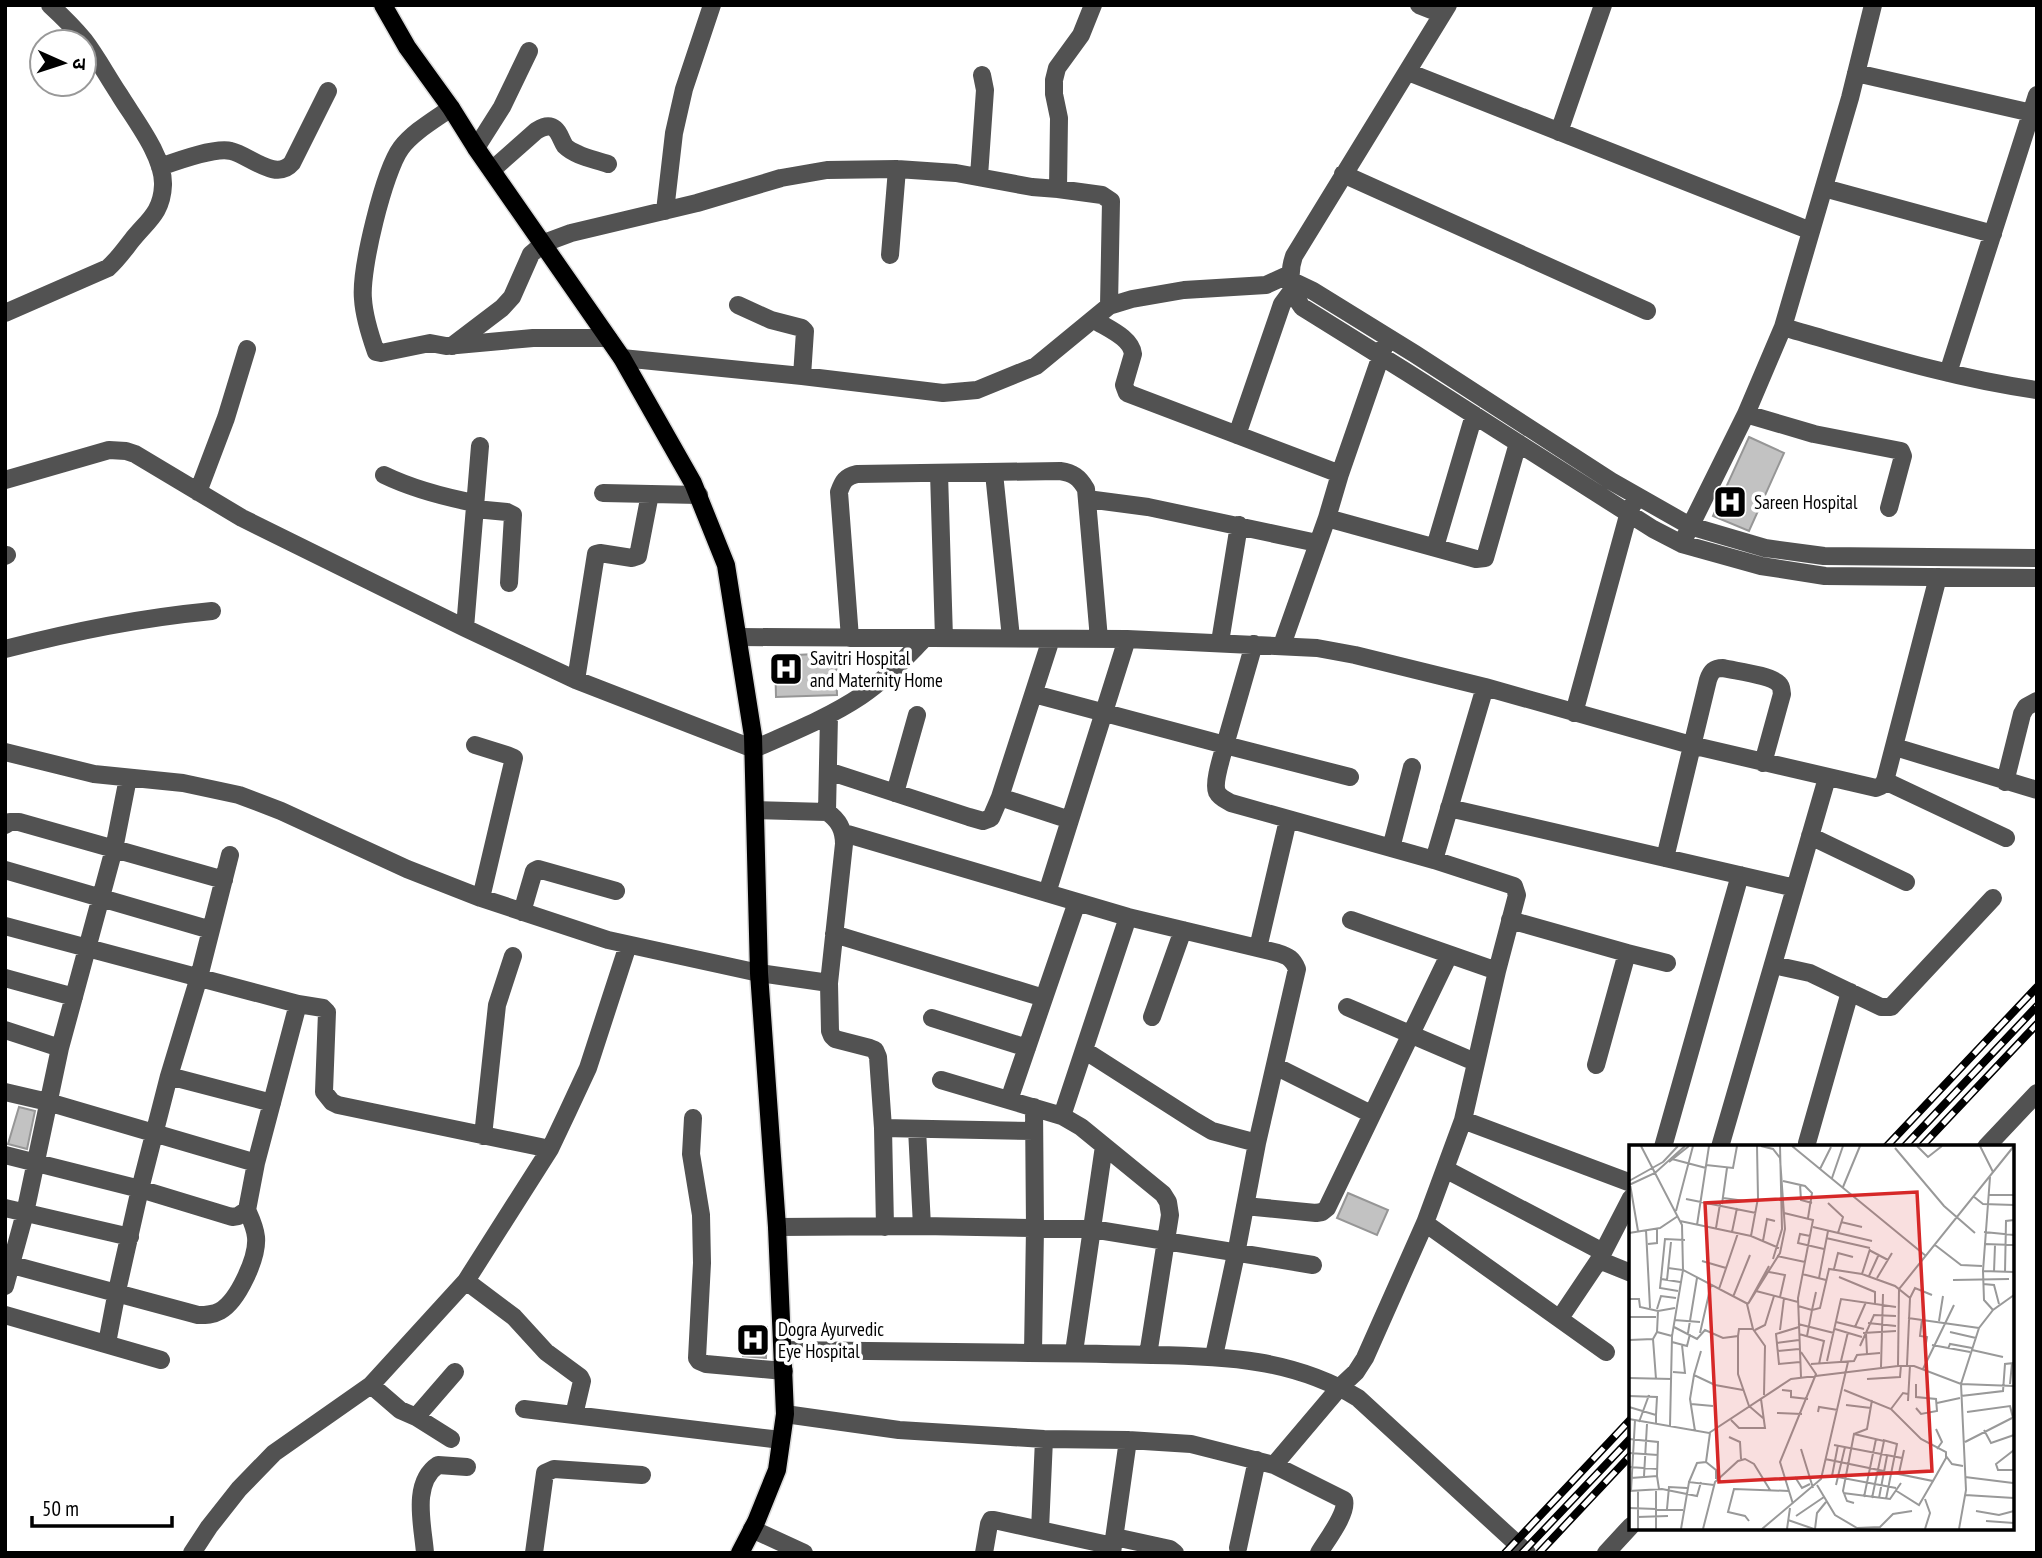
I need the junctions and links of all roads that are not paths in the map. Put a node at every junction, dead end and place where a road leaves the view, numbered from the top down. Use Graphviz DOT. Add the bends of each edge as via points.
graph roads {
  1 [pos="50,5"];
  2 [pos="383,5"];
  3 [pos="712,5"];
  4 [pos="1093,5"];
  5 [pos="1419,5"];
  6 [pos="1603,5"];
  7 [pos="1873,5"];
  8 [pos="1445,10"];
  9 [pos="529,51"];
  10 [pos="1408,72"];
  11 [pos="1856,73"];
  12 [pos="982,75"];
  13 [pos="328,91"];
  14 [pos="2037,95"];
  15 [pos="451,108"];
  16 [pos="2032,125"];
  17 [pos="1559,131"];
  18 [pos="476,148"];
  19 [pos="607,164"];
  20 [pos="160,167"];
  21 [pos="897,169"];
  22 [pos="492,170"];
  23 [pos="1343,174"];
  24 [pos="979,176"];
  25 [pos="1824,188"];
  26 [pos="1058,190"];
  27 [pos="665,211"];
  28 [pos="1811,231"];
  29 [pos="1993,234"];
  30 [pos="544,243"];
  31 [pos="890,256"];
  32 [pos="1293,282"];
  33 [pos="738,305"];
  34 [pos="1109,306"];
  35 [pos="1647,311"];
  36 [pos="5,313"];
  37 [pos="1093,319"];
  38 [pos="1783,327"];
  39 [pos="1387,337"];
  40 [pos="608,338"];
  41 [pos="452,346"];
  42 [pos="247,349"];
  43 [pos="1381,356"];
  44 [pos="622,358"];
  45 [pos="1948,373"];
  46 [pos="802,376"];
  47 [pos="2037,390"];
  48 [pos="1745,414"];
  49 [pos="1474,415"];
  50 [pos="1237,435"];
  51 [pos="1518,443"];
  52 [pos="480,446"];
  53 [pos="939,473"];
  54 [pos="994,473"];
  55 [pos="1340,474"];
  56 [pos="384,475"];
  57 [pos="5,480"];
  58 [pos="198,492"];
  59 [pos="603,493"];
  60 [pos="650,494"];
  61 [pos="699,495"];
  62 [pos="1087,499"];
  63 [pos="1633,504"];
  64 [pos="475,506"];
  65 [pos="1889,508"];
  66 [pos="1327,518"];
  67 [pos="1238,525"];
  68 [pos="1690,526"];
  69 [pos="1317,543"];
  70 [pos="1682,544"];
  71 [pos="1435,547"];
  72 [pos="2037,558"];
  73 [pos="1938,577"];
  74 [pos="2037,578"];
  75 [pos="509,583"];
  76 [pos="212,611"];
  77 [pos="465,628"];
  78 [pos="739,638"];
  79 [pos="850,638"];
  80 [pos="934,638"];
  81 [pos="1011,638"];
  82 [pos="1051,639"];
  83 [pos="1100,639"];
  84 [pos="1127,639"];
  85 [pos="1220,642"];
  86 [pos="1254,644"];
  87 [pos="1282,645"];
  88 [pos="5,649"];
  89 [pos="576,680"];
  90 [pos="1485,687"];
  91 [pos="1034,694"];
  92 [pos="2037,701"];
  93 [pos="1103,712"];
  94 [pos="1574,713"];
  95 [pos="829,715"];
  96 [pos="917,715"];
  97 [pos="1225,745"];
  98 [pos="1691,745"];
  99 [pos="475,746"];
  100 [pos="1895,747"];
  101 [pos="754,749"];
  102 [pos="5,752"];
  103 [pos="1763,762"];
  104 [pos="1412,767"];
  105 [pos="828,771"];
  106 [pos="1350,777"];
  107 [pos="128,778"];
  108 [pos="1827,778"];
  109 [pos="1885,781"];
  110 [pos="2005,782"];
  111 [pos="2037,790"];
  112 [pos="895,793"];
  113 [pos="1000,797"];
  114 [pos="1449,808"];
  115 [pos="755,810"];
  116 [pos="827,812"];
  117 [pos="1070,820"];
  118 [pos="1288,820"];
  119 [pos="5,825"];
  120 [pos="844,833"];
  121 [pos="1810,836"];
  122 [pos="2006,838"];
  123 [pos="1391,848"];
  124 [pos="114,849"];
  125 [pos="230,855"];
  126 [pos="1665,858"];
  127 [pos="1434,859"];
  128 [pos="5,870"];
  129 [pos="1740,875"];
  130 [pos="224,880"];
  131 [pos="1906,882"];
  132 [pos="1795,888"];
  133 [pos="616,891"];
  134 [pos="1047,893"];
  135 [pos="100,897"];
  136 [pos="481,898"];
  137 [pos="1993,898"];
  138 [pos="1077,902"];
  139 [pos="522,912"];
  140 [pos="1128,917"];
  141 [pos="1351,920"];
  142 [pos="1510,920"];
  143 [pos="5,926"];
  144 [pos="211,930"];
  145 [pos="1183,930"];
  146 [pos="834,934"];
  147 [pos="86,946"];
  148 [pos="628,946"];
  149 [pos="1258,948"];
  150 [pos="1627,953"];
  151 [pos="1449,955"];
  152 [pos="513,956"];
  153 [pos="1667,963"];
  154 [pos="1773,965"];
  155 [pos="1497,971"];
  156 [pos="760,973"];
  157 [pos="199,977"];
  158 [pos="5,978"];
  159 [pos="829,983"];
  160 [pos="1850,992"];
  161 [pos="74,997"];
  162 [pos="1044,998"];
  163 [pos="298,1004"];
  164 [pos="1347,1007"];
  165 [pos="1152,1017"];
  166 [pos="932,1018"];
  167 [pos="5,1030"];
  168 [pos="1412,1035"];
  169 [pos="60,1048"];
  170 [pos="1027,1048"];
  171 [pos="1084,1050"];
  172 [pos="1475,1062"];
  173 [pos="1596,1065"];
  174 [pos="1275,1066"];
  175 [pos="169,1076"];
  176 [pos="941,1080"];
  177 [pos="5,1092"];
  178 [pos="2037,1093"];
  179 [pos="1009,1100"];
  180 [pos="48,1102"];
  181 [pos="272,1103"];
  182 [pos="1034,1107"];
  183 [pos="1371,1114"];
  184 [pos="1062,1116"];
  185 [pos="694,1118"];
  186 [pos="1463,1120"];
  187 [pos="883,1128"];
  188 [pos="917,1129"];
  189 [pos="1034,1131"];
  190 [pos="154,1134"];
  191 [pos="484,1136"];
  192 [pos="1257,1143"];
  193 [pos="1807,1143"];
  194 [pos="1664,1145"];
  195 [pos="1721,1145"];
  196 [pos="1988,1145"];
  197 [pos="1104,1146"];
  198 [pos="550,1149"];
  199 [pos="5,1155"];
  200 [pos="256,1163"];
  201 [pos="35,1164"];
  202 [pos="1445,1169"];
  203 [pos="1629,1182"];
  204 [pos="140,1189"];
  205 [pos="1629,1202"];
  206 [pos="1245,1206"];
  207 [pos="5,1208"];
  208 [pos="247,1210"];
  209 [pos="25,1213"];
  210 [pos="1425,1223"];
  211 [pos="922,1226"];
  212 [pos="777,1227"];
  213 [pos="885,1227"];
  214 [pos="1035,1228"];
  215 [pos="1092,1229"];
  216 [pos="130,1237"];
  217 [pos="1167,1242"];
  218 [pos="1236,1254"];
  219 [pos="1601,1256"];
  220 [pos="8,1263"];
  221 [pos="1313,1265"];
  222 [pos="1629,1272"];
  223 [pos="466,1280"];
  224 [pos="5,1286"];
  225 [pos="117,1291"];
  226 [pos="5,1315"];
  227 [pos="1560,1318"];
  228 [pos="107,1343"];
  229 [pos="783,1350"];
  230 [pos="1074,1352"];
  231 [pos="1606,1352"];
  232 [pos="1033,1353"];
  233 [pos="1149,1355"];
  234 [pos="1214,1356"];
  235 [pos="161,1360"];
  236 [pos="784,1371"];
  237 [pos="454,1372"];
  238 [pos="371,1385"];
  239 [pos="1340,1387"];
  240 [pos="524,1409"];
  241 [pos="785,1414"];
  242 [pos="574,1415"];
  243 [pos="416,1417"];
  244 [pos="1044,1438"];
  245 [pos="451,1439"];
  246 [pos="781,1440"];
  247 [pos="1128,1440"];
  248 [pos="1265,1463"];
  249 [pos="467,1467"];
  250 [pos="642,1475"];
  251 [pos="1629,1528"];
  252 [pos="752,1529"];
  253 [pos="1040,1530"];
  254 [pos="1113,1545"];
  255 [pos="1238,1548"];
  256 [pos="192,1553"];
  257 [pos="425,1553"];
  258 [pos="534,1553"];
  259 [pos="740,1553"];
  260 [pos="804,1553"];
  261 [pos="984,1553"];
  262 [pos="1175,1553"];
  263 [pos="1319,1553"];
  264 [pos="1527,1553"];
  265 [pos="1606,1553"];
  1 -- 20 [label="street" via="89,48"];
  2 -- 15 [label="main road"];
  3 -- 27 [label="street" via="681,100"];
  4 -- 26 [label="street" via="1054,80 1059,118"];
  5 -- 8 [label="street"];
  6 -- 17 [label="street"];
  7 -- 11 [label="street"];
  8 -- 10 [label="street"];
  9 -- 18 [label="street"];
  10 -- 17 [label="street"];
  10 -- 23 [label="street"];
  11 -- 16 [label="street"];
  11 -- 25 [label="street"];
  12 -- 24 [label="street"];
  13 -- 20 [label="street" via="292,163 284,170 226,150"];
  14 -- 16 [label="street"];
  15 -- 18 [label="main road"];
  15 -- 41 [label="street" via="408,140 391,163 370,241 362,298 377,353 430,343"];
  16 -- 29 [label="street"];
  17 -- 28 [label="street"];
  18 -- 22 [label="main road"];
  19 -- 22 [label="street" via="573,152 549,126 536,131"];
  20 -- 36 [label="street" via="163,184 157,209 117,261"];
  21 -- 24 [label="street"];
  21 -- 27 [label="street" via="827,170 781,178"];
  21 -- 31 [label="street"];
  22 -- 30 [label="main road"];
  23 -- 32 [label="street" via="1294,256"];
  23 -- 35 [label="street"];
  24 -- 26 [label="street"];
  25 -- 28 [label="street"];
  25 -- 29 [label="street"];
  26 -- 34 [label="street" via="1102,195 1111,201"];
  27 -- 30 [label="street"];
  28 -- 38 [label="street"];
  29 -- 45 [label="street"];
  30 -- 40 [label="main road"];
  30 -- 41 [label="street" via="531,254 502,308"];
  32 -- 34 [label="street" via="1184,290"];
  32 -- 39 [label="street"];
  32 -- 43 [label="street" via="1294,298 1302,307"];
  32 -- 50 [label="street"];
  33 -- 46 [label="street" via="805,331"];
  34 -- 37 [label="street"];
  37 -- 46 [label="street" via="1036,366 977,390 943,393"];
  37 -- 50 [label="street" via="1133,349 1124,386 1127,393"];
  38 -- 45 [label="street"];
  38 -- 48 [label="street"];
  39 -- 43 [label="street"];
  39 -- 63 [label="street"];
  40 -- 41 [label="street" via="533,338"];
  40 -- 44 [label="main road"];
  42 -- 58 [label="street"];
  43 -- 49 [label="street"];
  43 -- 55 [label="street"];
  44 -- 46 [label="street"];
  44 -- 61 [label="main road"];
  45 -- 47 [label="street"];
  48 -- 65 [label="street" via="1814,434 1901,451"];
  48 -- 68 [label="street"];
  49 -- 51 [label="street"];
  49 -- 71 [label="street"];
  50 -- 55 [label="street"];
  51 -- 63 [label="street"];
  51 -- 71 [label="street" via="1485,558"];
  52 -- 64 [label="street"];
  53 -- 54 [label="street"];
  53 -- 79 [label="street" via="857,474 843,480 839,492"];
  53 -- 80 [label="street"];
  54 -- 62 [label="street" via="1071,473 1081,480"];
  54 -- 81 [label="street"];
  55 -- 66 [label="street"];
  56 -- 64 [label="street"];
  57 -- 58 [label="street" via="118,450 135,454"];
  58 -- 77 [label="street"];
  59 -- 60 [label="street"];
  60 -- 61 [label="street"];
  60 -- 89 [label="street" via="638,556 596,554"];
  61 -- 78 [label="main road" via="726,565"];
  62 -- 67 [label="street"];
  62 -- 83 [label="street"];
  63 -- 68 [label="street"];
  63 -- 70 [label="street" via="1653,529"];
  63 -- 94 [label="street"];
  64 -- 75 [label="street" via="513,515"];
  64 -- 77 [label="street"];
  66 -- 69 [label="street"];
  66 -- 71 [label="street"];
  67 -- 69 [label="street"];
  67 -- 85 [label="street"];
  68 -- 70 [label="street"];
  68 -- 72 [label="street" via="1765,548 1824,556"];
  69 -- 87 [label="street"];
  70 -- 73 [label="street" via="1761,566 1825,576"];
  73 -- 74 [label="street"];
  73 -- 100 [label="street"];
  76 -- 88 [label="street" via="102,625"];
  77 -- 89 [label="street"];
  78 -- 79 [label="street"];
  78 -- 101 [label="main road"];
  79 -- 80 [label="street"];
  80 -- 81 [label="street"];
  80 -- 95 [label="street" via="861,696"];
  81 -- 82 [label="street"];
  82 -- 83 [label="street"];
  82 -- 91 [label="street"];
  83 -- 84 [label="street"];
  84 -- 85 [label="street"];
  84 -- 93 [label="street"];
  85 -- 86 [label="street"];
  86 -- 87 [label="street"];
  86 -- 97 [label="street"];
  87 -- 90 [label="street" via="1355,654"];
  89 -- 101 [label="street"];
  90 -- 94 [label="street"];
  90 -- 114 [label="street"];
  91 -- 93 [label="street"];
  91 -- 113 [label="street"];
  92 -- 110 [label="street" via="2030,702 2022,714"];
  93 -- 97 [label="street"];
  93 -- 117 [label="street"];
  94 -- 98 [label="street"];
  95 -- 101 [label="street"];
  95 -- 105 [label="street"];
  96 -- 112 [label="street"];
  97 -- 106 [label="street"];
  97 -- 118 [label="street" via="1217,791 1231,803"];
  98 -- 103 [label="street"];
  98 -- 103 [label="street" via="1711,672 1723,668 1769,679 1781,687"];
  98 -- 126 [label="street"];
  99 -- 136 [label="street" via="514,758"];
  100 -- 109 [label="street"];
  100 -- 110 [label="street"];
  101 -- 115 [label="main road"];
  102 -- 107 [label="street"];
  103 -- 108 [label="street"];
  104 -- 123 [label="street"];
  105 -- 112 [label="street"];
  105 -- 116 [label="street"];
  107 -- 124 [label="street"];
  107 -- 136 [label="street" via="239,795"];
  108 -- 109 [label="street" via="1876,788"];
  108 -- 121 [label="street"];
  109 -- 122 [label="street"];
  110 -- 111 [label="street"];
  112 -- 113 [label="street" via="983,821 991,818"];
  113 -- 117 [label="street"];
  114 -- 126 [label="street"];
  114 -- 127 [label="street"];
  115 -- 116 [label="street"];
  115 -- 156 [label="main road"];
  116 -- 120 [label="street"];
  117 -- 134 [label="street"];
  118 -- 123 [label="street"];
  118 -- 149 [label="street"];
  119 -- 124 [label="street" via="19,822"];
  120 -- 134 [label="street"];
  120 -- 146 [label="street"];
  121 -- 131 [label="street"];
  121 -- 132 [label="street"];
  123 -- 127 [label="street"];
  124 -- 130 [label="street"];
  124 -- 135 [label="street"];
  125 -- 130 [label="street"];
  126 -- 129 [label="street"];
  127 -- 142 [label="street" via="1514,886 1517,895"];
  128 -- 135 [label="street"];
  129 -- 132 [label="street"];
  129 -- 194 [label="street"];
  130 -- 144 [label="street"];
  132 -- 154 [label="street"];
  133 -- 139 [label="street" via="538,869"];
  134 -- 138 [label="street"];
  135 -- 144 [label="street"];
  135 -- 147 [label="street"];
  136 -- 139 [label="street"];
  137 -- 160 [label="street" via="1891,1007"];
  138 -- 140 [label="street"];
  138 -- 162 [label="street"];
  139 -- 148 [label="street"];
  140 -- 145 [label="street"];
  140 -- 171 [label="street"];
  141 -- 151 [label="street"];
  142 -- 150 [label="street"];
  142 -- 155 [label="street"];
  143 -- 147 [label="street"];
  144 -- 157 [label="street"];
  145 -- 149 [label="street"];
  145 -- 165 [label="street"];
  146 -- 159 [label="street"];
  146 -- 162 [label="street"];
  147 -- 157 [label="street"];
  147 -- 161 [label="street"];
  148 -- 156 [label="street"];
  148 -- 198 [label="street" via="588,1068"];
  149 -- 174 [label="street" via="1288,956 1297,969"];
  150 -- 153 [label="street"];
  150 -- 173 [label="street"];
  151 -- 155 [label="street"];
  151 -- 168 [label="street"];
  152 -- 191 [label="street" via="498,1005"];
  154 -- 160 [label="street" via="1800,970"];
  154 -- 195 [label="street"];
  155 -- 172 [label="street"];
  156 -- 159 [label="street"];
  156 -- 212 [label="main road"];
  157 -- 163 [label="street"];
  157 -- 175 [label="street"];
  158 -- 161 [label="street"];
  159 -- 187 [label="street" via="832,1036 877,1054"];
  160 -- 193 [label="street"];
  161 -- 169 [label="street"];
  162 -- 170 [label="street"];
  163 -- 181 [label="street"];
  163 -- 191 [label="street" via="327,1012 324,1092 331,1102"];
  164 -- 168 [label="street"];
  166 -- 170 [label="street"];
  167 -- 169 [label="street"];
  168 -- 172 [label="street"];
  168 -- 183 [label="street"];
  169 -- 180 [label="street"];
  170 -- 179 [label="street"];
  171 -- 184 [label="street"];
  171 -- 192 [label="street" via="1195,1121"];
  172 -- 186 [label="street"];
  174 -- 183 [label="street"];
  174 -- 192 [label="street"];
  175 -- 181 [label="street"];
  175 -- 190 [label="street"];
  176 -- 179 [label="street"];
  177 -- 180 [label="street"];
  178 -- 196 [label="street"];
  179 -- 182 [label="street"];
  180 -- 190 [label="street"];
  180 -- 201 [label="street"];
  181 -- 200 [label="street"];
  182 -- 184 [label="street"];
  182 -- 189 [label="street"];
  183 -- 206 [label="street" via="1322,1212"];
  184 -- 197 [label="street"];
  185 -- 236 [label="street" via="691,1154 701,1215 702,1263 697,1358 706,1364"];
  186 -- 202 [label="street"];
  186 -- 203 [label="street"];
  187 -- 188 [label="street"];
  187 -- 213 [label="street"];
  188 -- 189 [label="street"];
  188 -- 211 [label="street"];
  189 -- 214 [label="street"];
  190 -- 200 [label="street"];
  190 -- 204 [label="street"];
  191 -- 198 [label="street"];
  192 -- 206 [label="street"];
  197 -- 215 [label="street"];
  197 -- 217 [label="street" via="1163,1194 1171,1209"];
  198 -- 223 [label="street"];
  199 -- 201 [label="street"];
  200 -- 208 [label="street"];
  201 -- 204 [label="street"];
  201 -- 209 [label="street"];
  202 -- 210 [label="street"];
  202 -- 219 [label="street"];
  204 -- 208 [label="street" via="232,1217"];
  204 -- 216 [label="street"];
  205 -- 219 [label="street"];
  206 -- 218 [label="street"];
  207 -- 209 [label="street"];
  208 -- 225 [label="street" via="256,1236 254,1254 232,1301 222,1310 198,1315"];
  209 -- 216 [label="street"];
  209 -- 220 [label="street"];
  210 -- 227 [label="street"];
  210 -- 239 [label="street" via="1365,1359"];
  211 -- 213 [label="street"];
  211 -- 214 [label="street"];
  212 -- 213 [label="street"];
  212 -- 229 [label="main road"];
  214 -- 215 [label="street"];
  214 -- 232 [label="street"];
  215 -- 217 [label="street"];
  215 -- 230 [label="street"];
  216 -- 225 [label="street"];
  217 -- 218 [label="street"];
  217 -- 233 [label="street"];
  218 -- 221 [label="street"];
  218 -- 234 [label="street"];
  219 -- 222 [label="street"];
  219 -- 227 [label="street"];
  220 -- 224 [label="street"];
  220 -- 225 [label="street"];
  223 -- 238 [label="street"];
  223 -- 242 [label="street" via="580,1377"];
  225 -- 228 [label="street"];
  226 -- 228 [label="street"];
  227 -- 231 [label="street"];
  228 -- 235 [label="street"];
  229 -- 232 [label="street"];
  229 -- 236 [label="main road"];
  230 -- 232 [label="street"];
  230 -- 233 [label="street"];
  233 -- 234 [label="street"];
  234 -- 239 [label="street" via="1283,1367"];
  236 -- 241 [label="main road"];
  237 -- 243 [label="street"];
  238 -- 243 [label="street" via="400,1410"];
  238 -- 256 [label="street" via="274,1453 239,1489"];
  239 -- 248 [label="street"];
  239 -- 264 [label="street" via="1358,1398"];
  240 -- 242 [label="street"];
  241 -- 244 [label="street" via="899,1430"];
  241 -- 246 [label="main road"];
  242 -- 246 [label="street"];
  243 -- 245 [label="street"];
  244 -- 247 [label="street"];
  244 -- 253 [label="street"];
  246 -- 252 [label="main road" via="776,1470"];
  247 -- 248 [label="street" via="1191,1444"];
  247 -- 254 [label="street"];
  248 -- 255 [label="street"];
  248 -- 263 [label="street" via="1344,1500 1343,1513"];
  249 -- 257 [label="street" via="438,1465 429,1474 420,1515"];
  250 -- 258 [label="street" via="554,1469 545,1473"];
  251 -- 265 [label="street"];
  252 -- 259 [label="main road"];
  252 -- 260 [label="street"];
  253 -- 254 [label="street"];
  253 -- 261 [label="street" via="991,1520"];
  254 -- 262 [label="street"];
}
